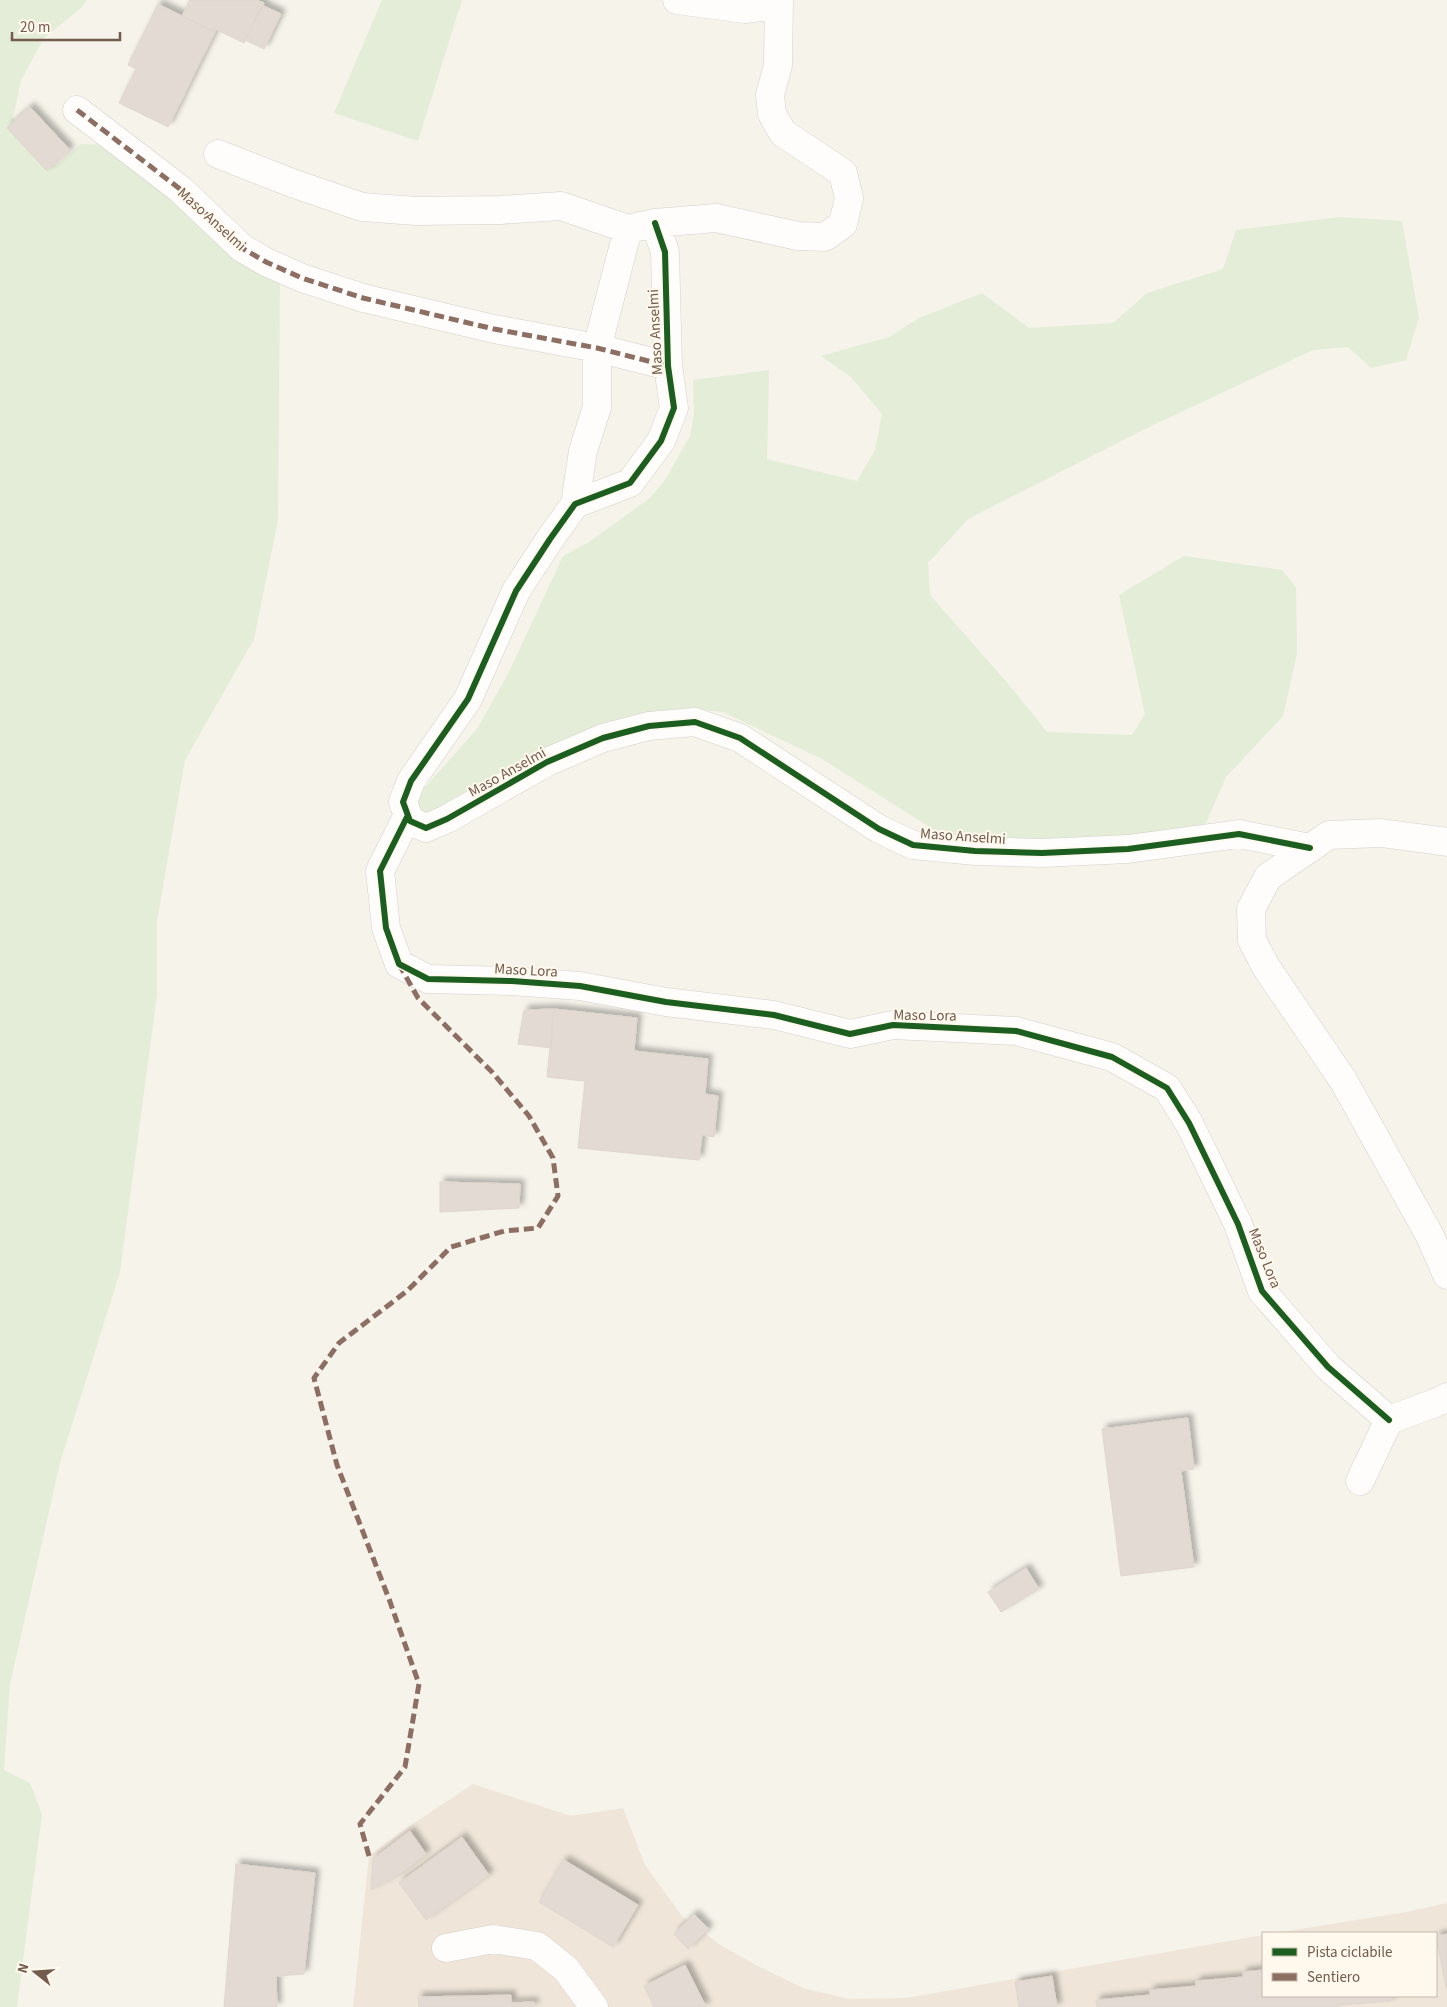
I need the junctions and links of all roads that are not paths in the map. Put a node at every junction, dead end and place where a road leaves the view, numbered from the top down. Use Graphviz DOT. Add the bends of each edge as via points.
graph roads {
  1 [pos="677,0"];
  2 [pos="778,3"];
  3 [pos="77,110"];
  4 [pos="218,154"];
  5 [pos="654,223"];
  6 [pos="628,228"];
  7 [pos="597,348"];
  8 [pos="668,366"];
  9 [pos="575,504"];
  10 [pos="408,817"];
  11 [pos="1447,842"];
  12 [pos="1310,848"];
  13 [pos="1447,1275"];
  14 [pos="1447,1397"];
  15 [pos="1389,1420"];
  16 [pos="1360,1481"];
  17 [pos="446,1948"];
  18 [pos="594,2007"];
  1 -- 2 [label="street" via="744,10"];
  2 -- 5 [label="street" via="778,65 770,95 772,114 783,133 842,173 849,198 843,224 825,237 798,236 716,218"];
  3 -- 7 [label="street, Maso Anselmi" via="180,189 242,248 266,262 363,298 494,329"];
  4 -- 6 [label="street" via="362,207 491,210 561,206"];
  5 -- 6 [label="street"];
  5 -- 8 [label="street, Maso Anselmi" via="665,252"];
  6 -- 7 [label="street"];
  7 -- 8 [label="street, Maso Anselmi"];
  7 -- 9 [label="street" via="597,407 583,450"];
  8 -- 9 [label="street, Maso Anselmi" via="674,408 660,441 630,483"];
  9 -- 10 [label="street" via="516,591 468,699 411,781 403,802"];
  10 -- 12 [label="street, Maso Anselmi" via="426,828 547,762 603,738 649,726 694,722 740,738 879,829 913,845 1042,853 1128,849 1239,834"];
  10 -- 15 [label="street, Maso Lora" via="380,871 386,928 399,964 428,979 580,986 666,1002 774,1015 850,1034 893,1025 1016,1031 1112,1056 1167,1088 1189,1123 1238,1224 1262,1292 1328,1367"];
  11 -- 12 [label="street" via="1381,833 1346,834 1329,835"];
  12 -- 13 [label="street" via="1268,877 1251,909 1252,940 1266,967 1343,1080 1430,1236"];
  14 -- 15 [label="street"];
  15 -- 16 [label="street"];
  17 -- 18 [label="street" via="493,1939 537,1946 566,1969"];
}
